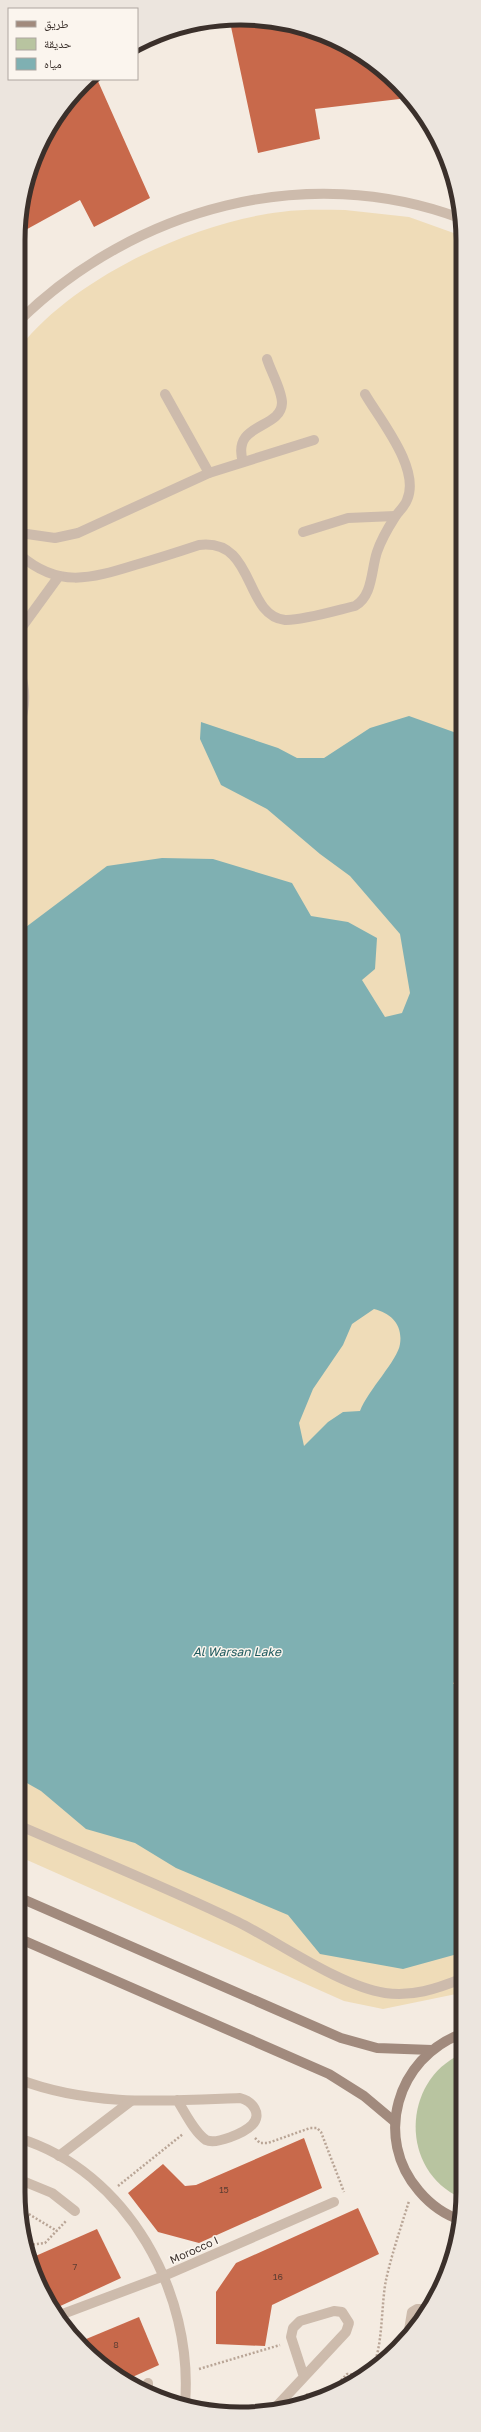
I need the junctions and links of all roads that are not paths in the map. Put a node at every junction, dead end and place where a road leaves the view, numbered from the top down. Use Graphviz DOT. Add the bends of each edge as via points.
graph roads {
  1 [pos="455,216"];
  2 [pos="25,315"];
  3 [pos="266,359"];
  4 [pos="165,394"];
  5 [pos="365,394"];
  6 [pos="314,440"];
  7 [pos="243,462"];
  8 [pos="209,473"];
  9 [pos="395,516"];
  10 [pos="303,532"];
  11 [pos="25,534"];
  12 [pos="25,559"];
  13 [pos="59,576"];
  14 [pos="25,624"];
  15 [pos="25,1828"];
  16 [pos="25,1900"];
  17 [pos="25,1941"];
  18 [pos="456,1981"];
  19 [pos="456,2037"];
  20 [pos="432,2050"];
  21 [pos="25,2081"];
  22 [pos="177,2100"];
  23 [pos="131,2101"];
  24 [pos="395,2122"];
  25 [pos="25,2140"];
  26 [pos="59,2156"];
  27 [pos="25,2181"];
  28 [pos="334,2202"];
  29 [pos="75,2211"];
  30 [pos="454,2217"];
  31 [pos="164,2276"];
  32 [pos="421,2309"];
  33 [pos="63,2314"];
  34 [pos="410,2324"];
  35 [pos="304,2377"];
  36 [pos="186,2400"];
  37 [pos="279,2404"];
  1 -- 2 [label="street" via="418,204 336,194 282,196 221,207 163,224 109,251 59,284"];
  3 -- 7 [label="street" via="281,398 281,407 275,415 243,440 240,451"];
  4 -- 8 [label="street"];
  5 -- 9 [label="street" via="410,472 410,492 407,501"];
  6 -- 7 [label="street"];
  7 -- 8 [label="street"];
  8 -- 11 [label="street" via="78,533 56,538"];
  9 -- 10 [label="street" via="348,518"];
  9 -- 13 [label="street" via="378,549 368,592 360,603 293,620 278,618 266,609 238,560 227,550 214,545 199,545 88,578"];
  12 -- 13 [label="street"];
  13 -- 14 [label="street"];
  15 -- 18 [label="street" via="236,1921 358,1986 385,1993 412,1994"];
  16 -- 20 [label="street" via="341,2038 377,2048"];
  17 -- 24 [label="street" via="329,2074 364,2096"];
  19 -- 20 [label="street"];
  20 -- 24 [label="street" via="417,2065 406,2082 398,2102"];
  21 -- 23 [label="street" via="63,2093"];
  22 -- 22 [label="street" via="245,2099 256,2112 254,2122 251,2127 215,2142 205,2139"];
  22 -- 23 [label="street"];
  23 -- 26 [label="street"];
  24 -- 30 [label="street" via="399,2155 414,2185 440,2210"];
  25 -- 26 [label="street"];
  26 -- 31 [label="street" via="81,2170 108,2194 137,2227"];
  27 -- 29 [label="street" via="52,2193"];
  28 -- 31 [label="street, Morocco I"];
  31 -- 33 [label="street, Morocco I"];
  31 -- 36 [label="street" via="179,2320 186,2372"];
  32 -- 34 [label="street" via="412,2312"];
  35 -- 35 [label="street" via="346,2332 348,2319 338,2310 300,2321 293,2328 293,2342"];
  35 -- 37 [label="street"];
}
